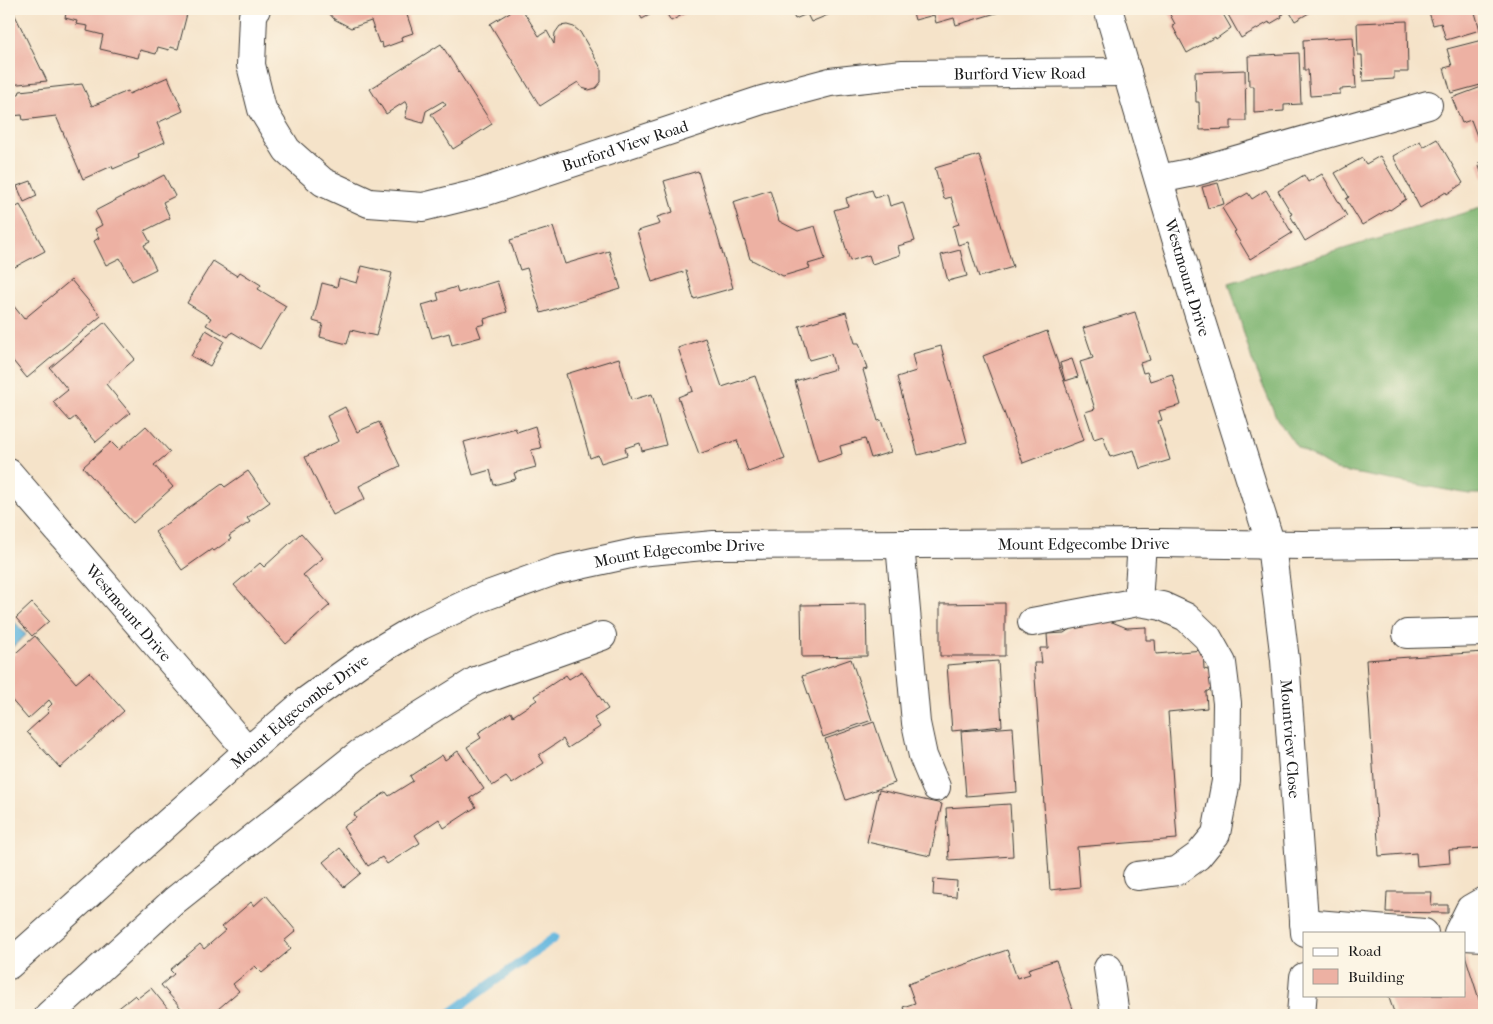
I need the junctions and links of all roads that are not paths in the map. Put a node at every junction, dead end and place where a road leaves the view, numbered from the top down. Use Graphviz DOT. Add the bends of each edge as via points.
graph roads {
  1 [pos="256,9"];
  2 [pos="1108,9"];
  3 [pos="1127,72"];
  4 [pos="1428,105"];
  5 [pos="1159,179"];
  6 [pos="9,473"];
  7 [pos="1142,543"];
  8 [pos="1484,543"];
  9 [pos="900,544"];
  10 [pos="1270,545"];
  11 [pos="1138,602"];
  12 [pos="1032,622"];
  13 [pos="1484,632"];
  14 [pos="1407,634"];
  15 [pos="602,636"];
  16 [pos="248,751"];
  17 [pos="936,787"];
  18 [pos="1137,876"];
  19 [pos="1484,901"];
  20 [pos="1304,928"];
  21 [pos="1400,932"];
  22 [pos="1458,932"];
  23 [pos="1466,936"];
  24 [pos="1484,937"];
  25 [pos="9,965"];
  26 [pos="1108,968"];
  27 [pos="1303,990"];
  28 [pos="49,1015"];
  29 [pos="1115,1015"];
  30 [pos="1301,1015"];
  1 -- 3 [label="street, Burford View Road" via="252,65 262,109 287,150 323,182 378,204 423,207 484,192 762,100 830,82 904,74"];
  2 -- 3 [label="street, Westmount Drive"];
  3 -- 5 [label="street, Westmount Drive"];
  4 -- 5 [label="street" via="1194,172"];
  5 -- 10 [label="street, Westmount Drive"];
  6 -- 16 [label="street, Westmount Drive"];
  7 -- 9 [label="street, Mount Edgecombe Drive"];
  7 -- 10 [label="street, Mount Edgecombe Drive"];
  7 -- 11 [label="street"];
  8 -- 10 [label="street, Mount Edgecombe Drive"];
  9 -- 16 [label="street, Mount Edgecombe Drive" via="714,545 639,552 557,570 477,599 420,626 363,660 320,691"];
  9 -- 17 [label="street" via="916,723 923,756"];
  10 -- 20 [label="street, Mountview Close" via="1286,660"];
  11 -- 12 [label="street"];
  11 -- 18 [label="street" via="1162,606 1186,617 1208,638 1222,663 1227,703 1226,782 1216,834 1198,856 1177,871"];
  13 -- 14 [label="street"];
  15 -- 28 [label="street" via="476,681 359,754 174,901"];
  16 -- 25 [label="street, Mount Edgecombe Drive"];
  19 -- 22 [label="street" via="1470,909"];
  20 -- 21 [label="street"];
  23 -- 24 [label="street"];
  26 -- 29 [label="street"];
  27 -- 30 [label="street"];
}
